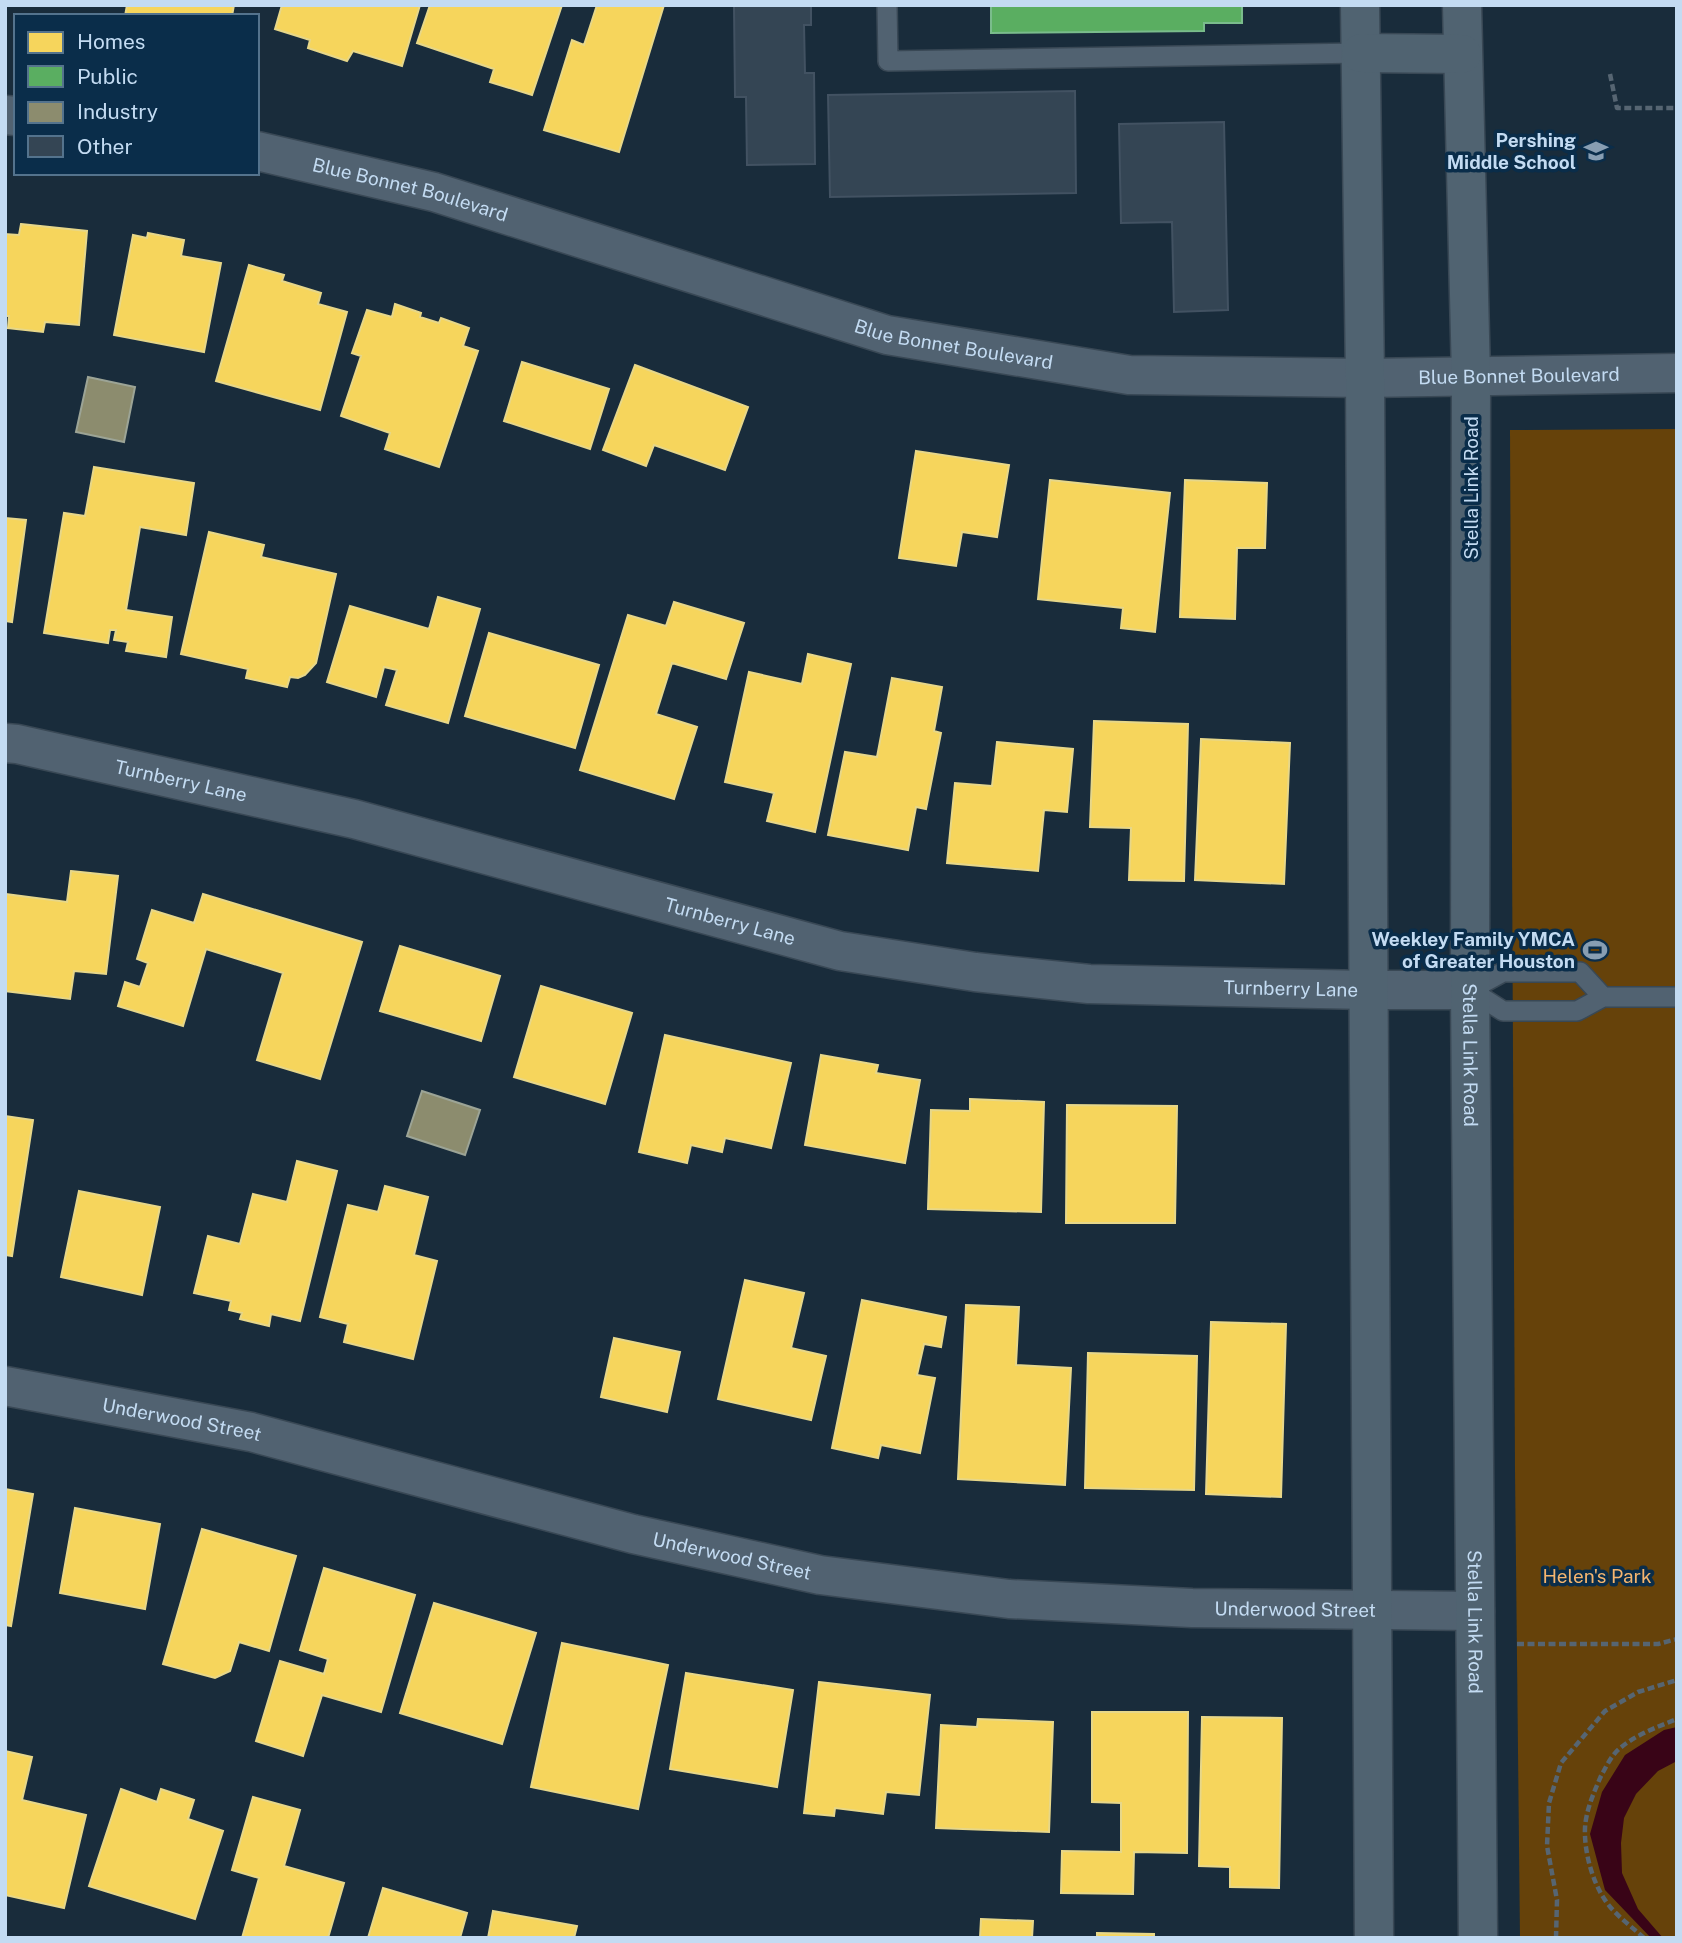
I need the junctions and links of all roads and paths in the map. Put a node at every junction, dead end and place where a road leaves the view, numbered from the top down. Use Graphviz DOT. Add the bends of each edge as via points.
graph roads {
  1 [pos="887,5"];
  2 [pos="1360,5"];
  3 [pos="1462,5"];
  4 [pos="1360,54"];
  5 [pos="1462,54"];
  6 [pos="1610,74"];
  7 [pos="1677,108"];
  8 [pos="259,152"];
  9 [pos="1677,373"];
  10 [pos="1471,377"];
  11 [pos="1365,378"];
  12 [pos="5,743"];
  13 [pos="1367,990"];
  14 [pos="1470,990"];
  15 [pos="1603,997"];
  16 [pos="1677,997"];
  17 [pos="5,1386"];
  18 [pos="1372,1611"];
  19 [pos="1475,1611"];
  20 [pos="1677,1639"];
  21 [pos="1512,1644"];
  22 [pos="1677,1680"];
  23 [pos="1677,1719"];
  24 [pos="1374,1938"];
  25 [pos="1478,1938"];
  26 [pos="1556,1938"];
  27 [pos="1644,1938"];
  1 -- 4 [label="lane" via="888,61"];
  2 -- 4 [label="main road"];
  3 -- 5 [label="main road, Stella Link Road"];
  4 -- 5 [label="main road"];
  4 -- 11 [label="main road"];
  5 -- 10 [label="main road, Stella Link Road"];
  6 -- 7 [label="path" via="1617,108"];
  8 -- 11 [label="street, Blue Bonnet Boulevard" via="434,192 887,335 1129,375"];
  9 -- 10 [label="street, Blue Bonnet Boulevard"];
  10 -- 11 [label="street, Blue Bonnet Boulevard"];
  10 -- 14 [label="main road, Stella Link Road"];
  11 -- 13 [label="main road"];
  12 -- 13 [label="street, Turnberry Lane" via="354,819 841,951 1088,984"];
  13 -- 14 [label="street, Turnberry Lane"];
  13 -- 18 [label="main road"];
  14 -- 15 [label="lane" via="1503,1010 1514,1011 1577,1010"];
  14 -- 15 [label="lane" via="1503,972 1580,972"];
  14 -- 19 [label="main road, Stella Link Road"];
  15 -- 16 [label="lane"];
  17 -- 18 [label="street, Underwood Street" via="251,1432 633,1534 820,1575 1009,1599"];
  18 -- 19 [label="street, Underwood Street"];
  18 -- 24 [label="main road"];
  19 -- 25 [label="main road, Stella Link Road"];
  20 -- 21 [label="path" via="1658,1644"];
  22 -- 26 [label="path" via="1638,1692 1605,1711 1561,1763 1549,1803 1547,1846 1557,1900"];
  23 -- 27 [label="path" via="1618,1750 1588,1808 1588,1860 1597,1885 1606,1902"];
}
